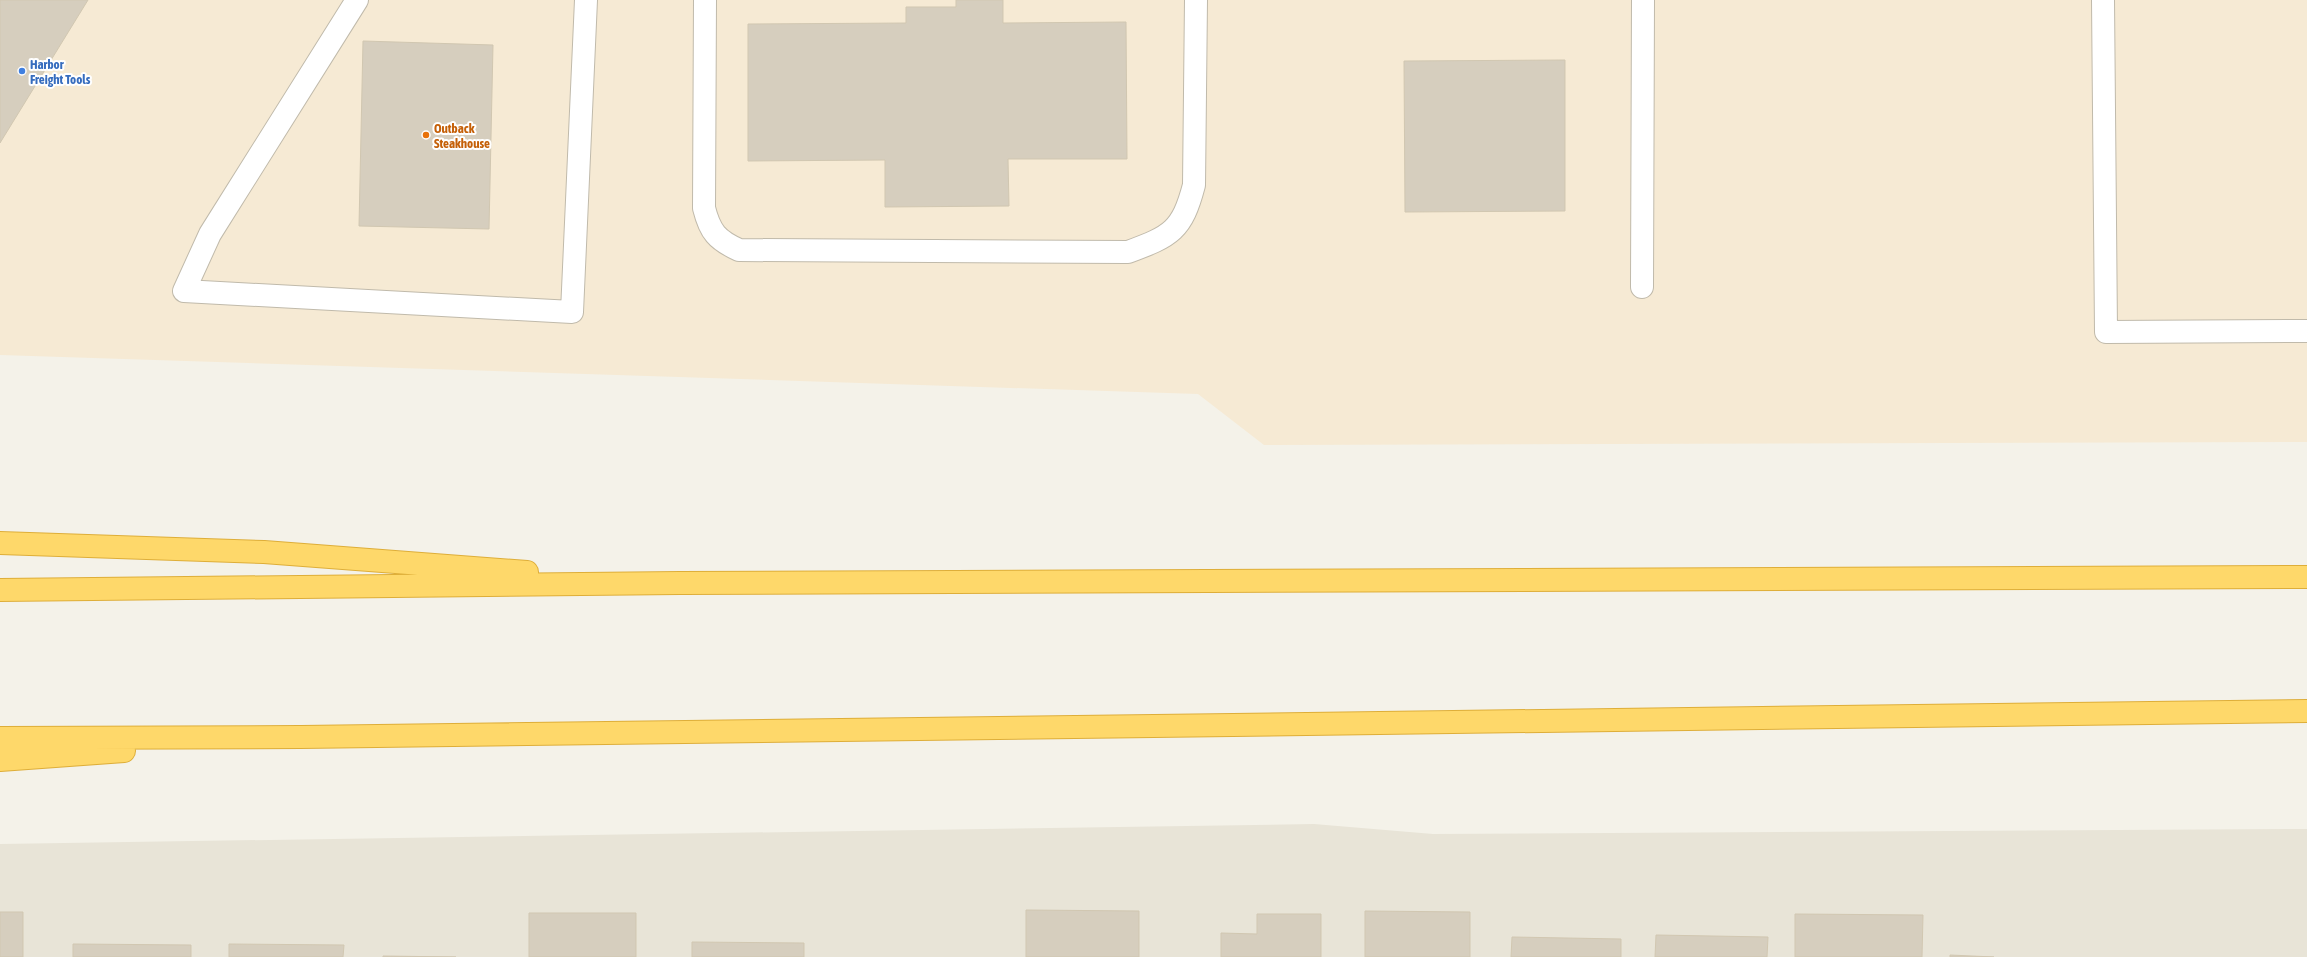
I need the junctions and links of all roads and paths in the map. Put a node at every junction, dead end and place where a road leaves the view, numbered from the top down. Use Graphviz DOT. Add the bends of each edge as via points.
graph roads {
  1 [pos="357,0"];
  2 [pos="586,0"];
  3 [pos="705,0"];
  4 [pos="1196,0"];
  5 [pos="1643,0"];
  6 [pos="2103,0"];
  7 [pos="1642,287"];
  8 [pos="2307,332"];
  9 [pos="0,543"];
  10 [pos="2307,576"];
  11 [pos="680,583"];
  12 [pos="0,590"];
  13 [pos="2307,711"];
  14 [pos="301,737"];
  15 [pos="0,738"];
  16 [pos="0,760"];
  1 -- 2 [label="lane" via="210,234 184,291 572,312"];
  3 -- 4 [label="lane" via="704,208 708,226 722,242 739,250 1128,252 1173,232 1187,211 1194,185"];
  5 -- 7 [label="lane"];
  6 -- 8 [label="lane" via="2106,332"];
  9 -- 11 [label="highway" via="264,552"];
  10 -- 11 [label="highway"];
  11 -- 12 [label="highway"];
  13 -- 14 [label="highway"];
  14 -- 15 [label="highway"];
  14 -- 16 [label="highway"];
}
